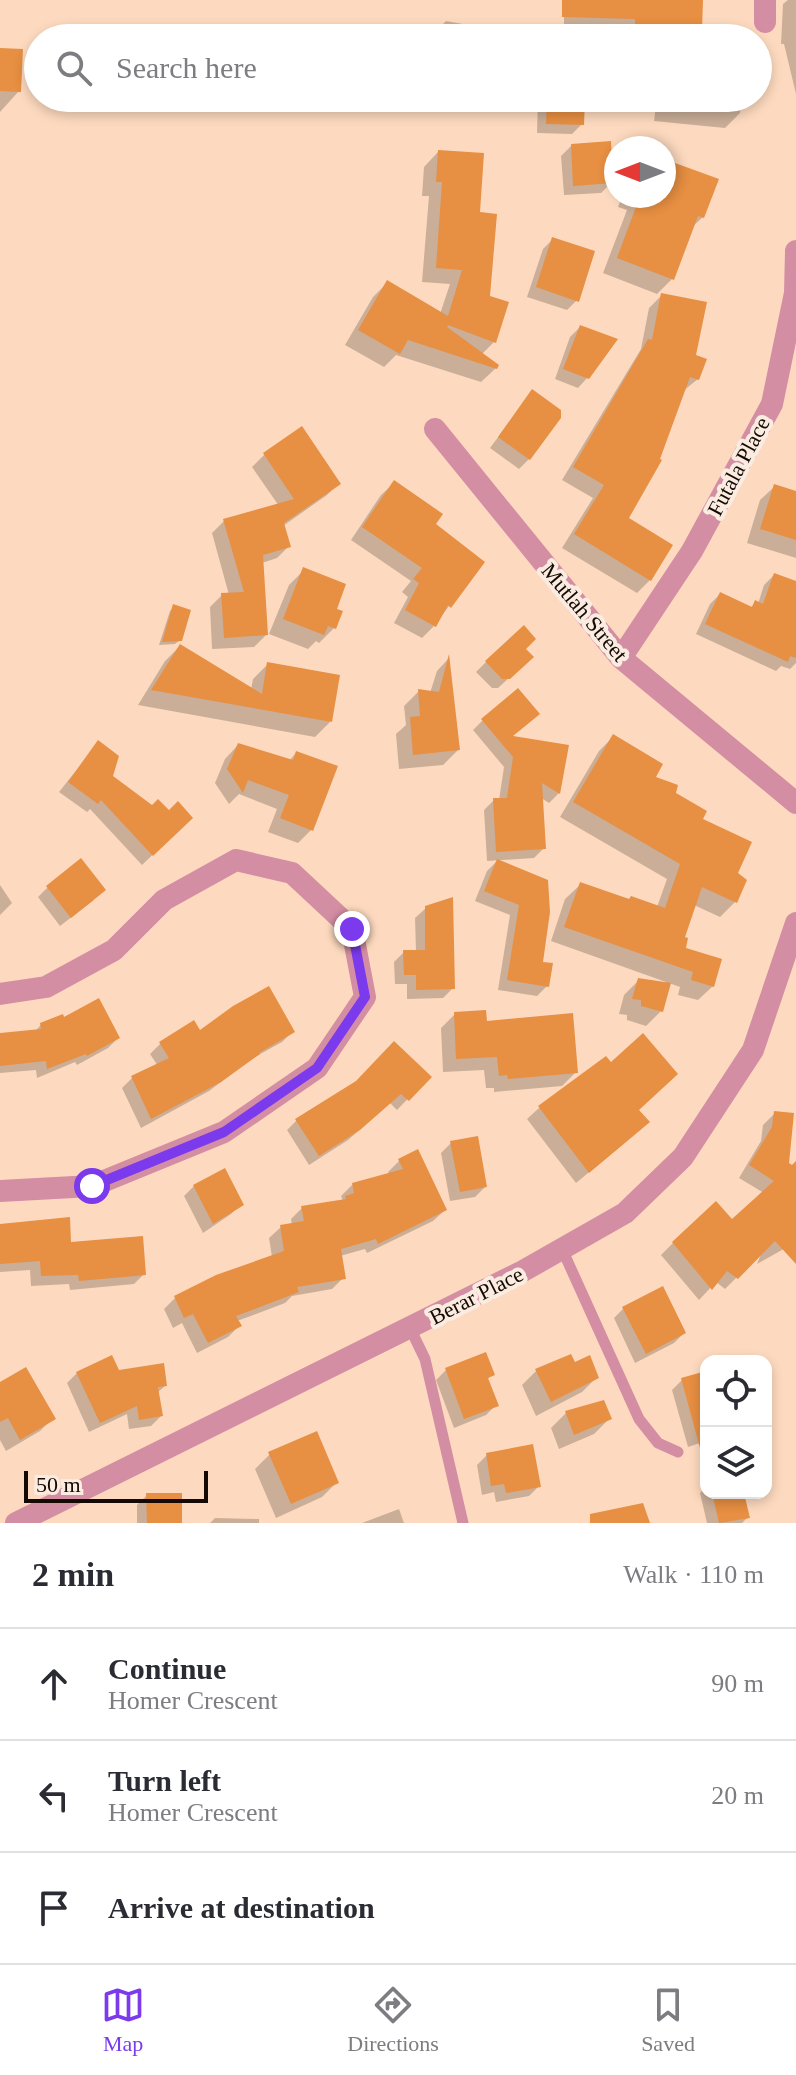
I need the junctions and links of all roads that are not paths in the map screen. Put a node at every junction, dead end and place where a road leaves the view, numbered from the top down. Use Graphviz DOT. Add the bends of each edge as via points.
graph roads {
  1 [pos="796,251"];
  2 [pos="435,429"];
  3 [pos="621,658"];
  4 [pos="796,803"];
  5 [pos="796,923"];
  6 [pos="0,994"];
  7 [pos="0,1191"];
  8 [pos="562,1249"];
  9 [pos="410,1328"];
  10 [pos="678,1452"];
  11 [pos="16,1523"];
  12 [pos="463,1523"];
  1 -- 3 [label="street, Futala Place" via="795,293 772,404 692,551"];
  2 -- 3 [label="street, Mutlah Street"];
  3 -- 4 [label="street, Mutlah Street"];
  5 -- 8 [label="street, Berar Place" via="753,1050 683,1157 625,1213"];
  6 -- 7 [label="street" via="46,987 114,950 164,900 236,860 292,873 352,929 365,997 317,1068 224,1132 92,1186"];
  8 -- 9 [label="street, Berar Place"];
  8 -- 10 [label="lane" via="639,1419 658,1443"];
  9 -- 11 [label="street, Berar Place"];
  9 -- 12 [label="lane" via="425,1359"];
}
